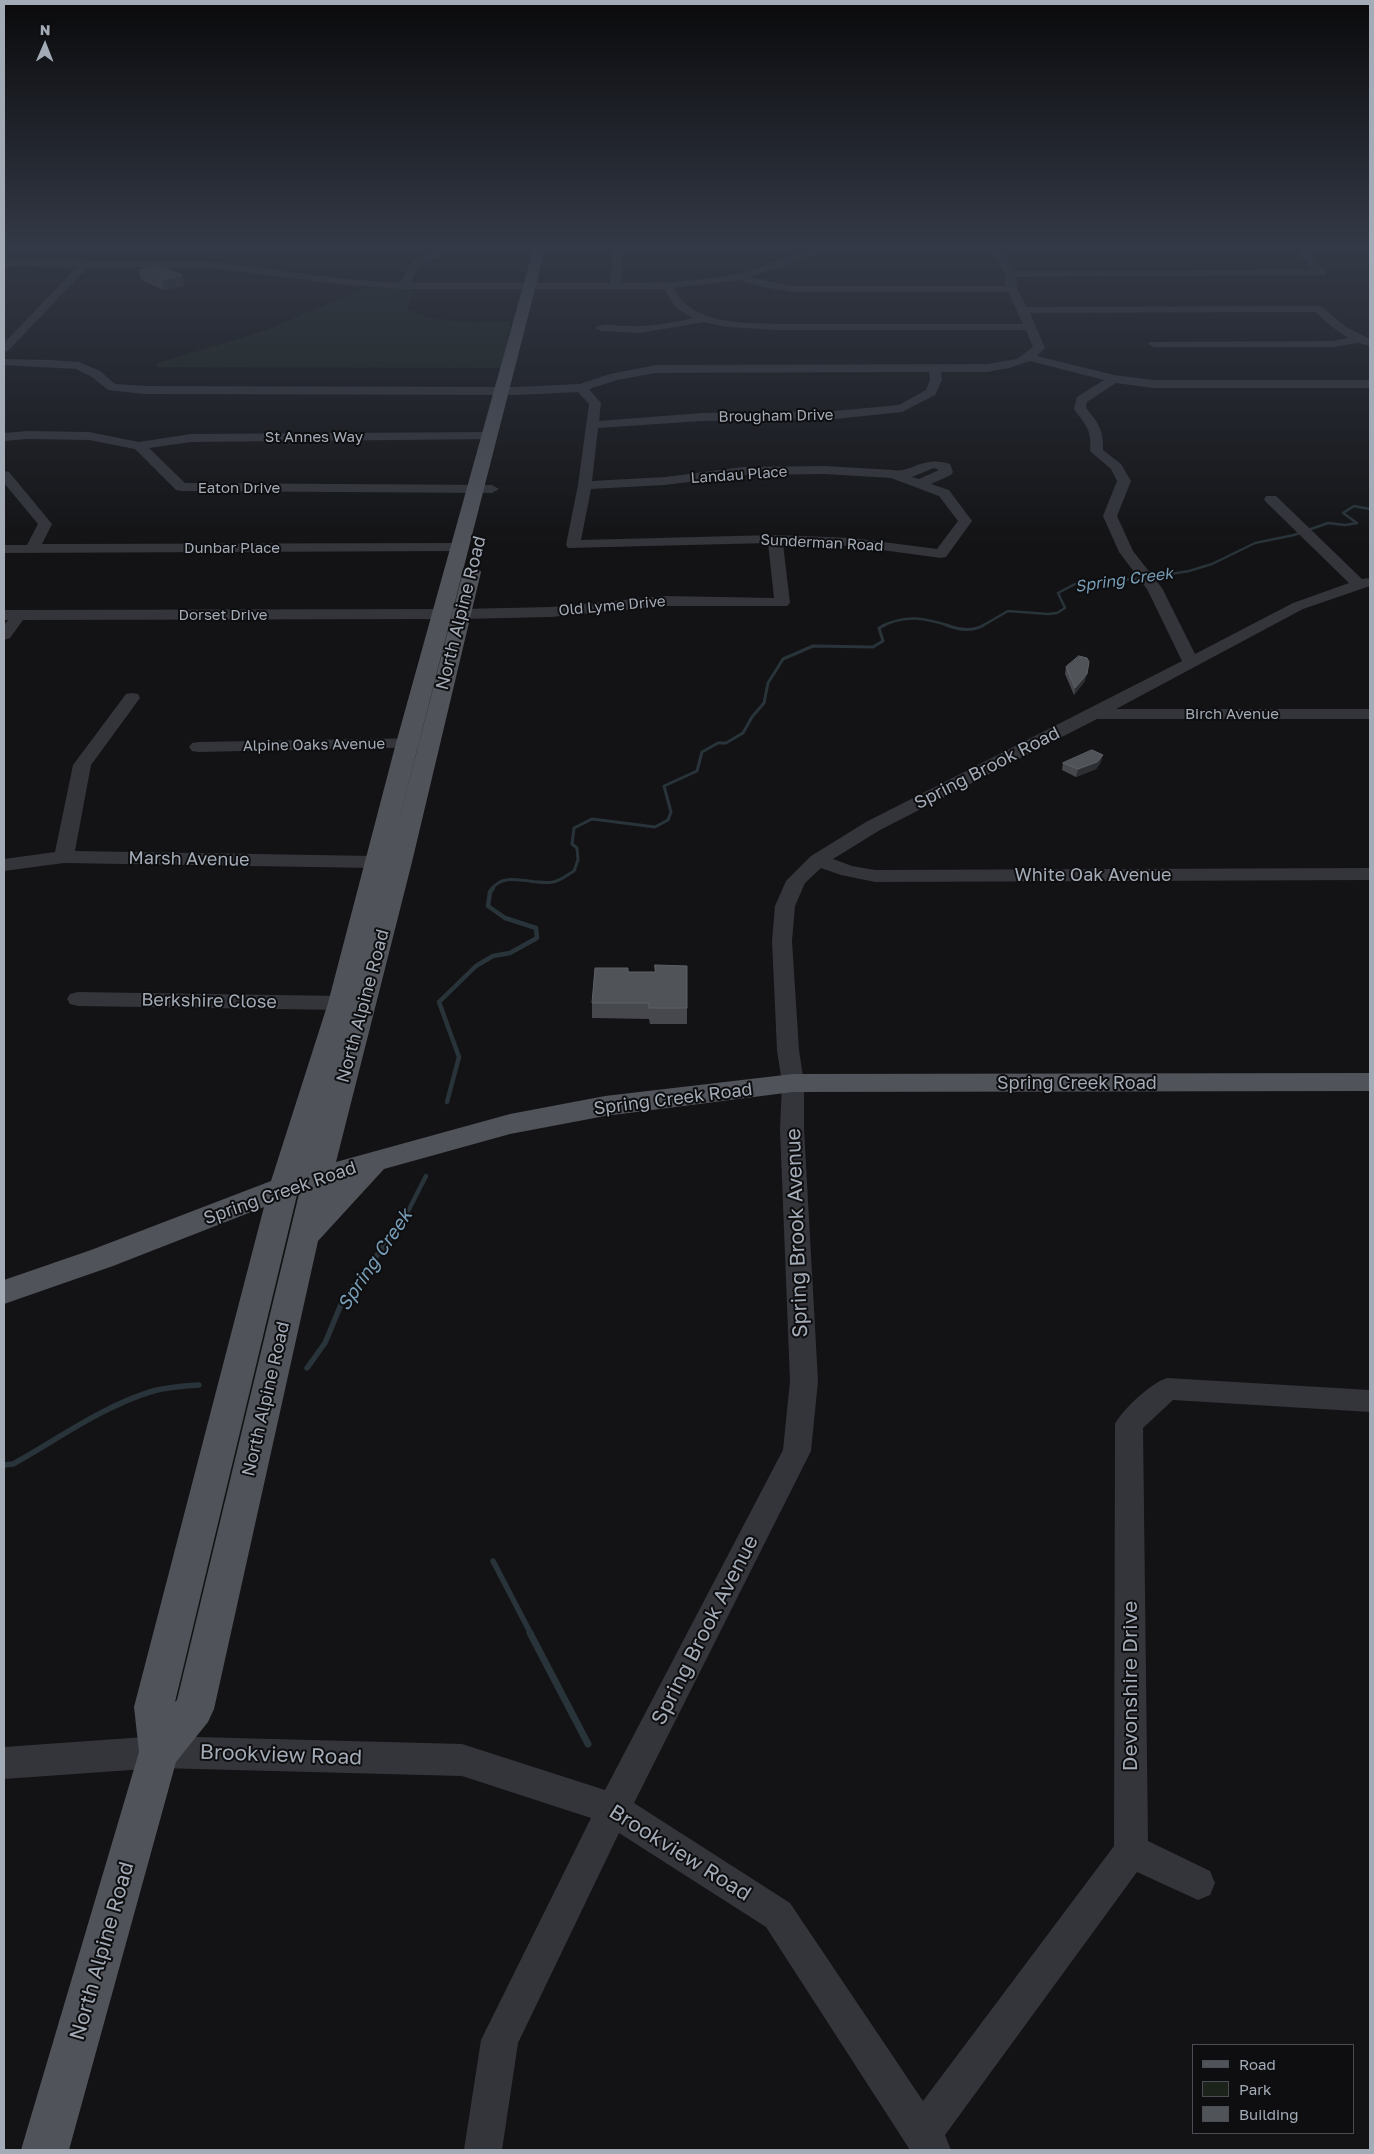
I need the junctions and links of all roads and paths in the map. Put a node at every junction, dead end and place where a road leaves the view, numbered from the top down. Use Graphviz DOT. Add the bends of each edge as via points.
graph roads {
  1 [pos="521,351"];
  2 [pos="1037,351"];
  3 [pos="1030,358"];
  4 [pos="4,362"];
  5 [pos="935,369"];
  6 [pos="328,376"];
  7 [pos="1114,379"];
  8 [pos="1370,384"];
  9 [pos="581,388"];
  10 [pos="321,390"];
  11 [pos="510,391"];
  12 [pos="592,424"];
  13 [pos="490,436"];
  14 [pos="4,437"];
  15 [pos="139,446"];
  16 [pos="4,475"];
  17 [pos="898,476"];
  18 [pos="922,483"];
  19 [pos="586,485"];
  20 [pos="484,488"];
  21 [pos="1271,499"];
  22 [pos="775,539"];
  23 [pos="459,547"];
  24 [pos="4,549"];
  25 [pos="32,549"];
  26 [pos="1365,583"];
  27 [pos="451,614"];
  28 [pos="11,616"];
  29 [pos="4,635"];
  30 [pos="1190,662"];
  31 [pos="132,698"];
  32 [pos="1094,714"];
  33 [pos="1370,714"];
  34 [pos="407,743"];
  35 [pos="429,743"];
  36 [pos="198,746"];
  37 [pos="64,858"];
  38 [pos="818,860"];
  39 [pos="375,862"];
  40 [pos="4,864"];
  41 [pos="1370,874"];
  42 [pos="78,999"];
  43 [pos="341,1003"];
  44 [pos="1370,1082"];
  45 [pos="793,1083"];
  46 [pos="374,1162"];
  47 [pos="317,1179"];
  48 [pos="284,1188"];
  49 [pos="303,1238"];
  50 [pos="4,1292"];
  51 [pos="1370,1401"];
  52 [pos="159,1752"];
  53 [pos="4,1763"];
  54 [pos="613,1809"];
  55 [pos="1131,1851"];
  56 [pos="1198,1882"];
  57 [pos="927,2142"];
  58 [pos="46,2150"];
  59 [pos="483,2150"];
  1 -- 11 [label="main road, North Alpine Road"];
  2 -- 3 [label="street"];
  3 -- 5 [label="street" via="987,368"];
  3 -- 7 [label="street"];
  4 -- 10 [label="street" via="79,366 112,387 144,390"];
  5 -- 9 [label="street" via="656,369"];
  5 -- 12 [label="street, Brougham Drive" via="936,380 931,392 896,409 835,415 702,417"];
  6 -- 10 [label="street"];
  7 -- 8 [label="street" via="1153,384"];
  7 -- 30 [label="street" via="1081,400 1080,409 1098,434 1096,450 1116,467 1124,482 1110,516 1126,552 1154,588"];
  9 -- 11 [label="street"];
  9 -- 12 [label="street" via="594,403"];
  10 -- 11 [label="street"];
  11 -- 13 [label="main road, North Alpine Road"];
  11 -- 20 [label="main road, North Alpine Road"];
  12 -- 19 [label="street"];
  13 -- 15 [label="street, St Annes Way" via="191,438"];
  13 -- 20 [label="main road, North Alpine Road"];
  14 -- 15 [label="street" via="88,436"];
  15 -- 20 [label="street, Eaton Drive" via="181,487"];
  16 -- 25 [label="street" via="45,524"];
  17 -- 18 [label="street, Sunderman Road"];
  17 -- 18 [label="street" via="926,465 937,464 946,469 946,472"];
  17 -- 19 [label="street, Landau Place" via="825,470 743,471 665,481"];
  18 -- 22 [label="street, Sunderman Road" via="944,493 965,522 941,554 852,542"];
  19 -- 22 [label="street, Sunderman Road" via="573,544"];
  20 -- 23 [label="main road, North Alpine Road"];
  20 -- 27 [label="main road, North Alpine Road"];
  21 -- 26 [label="street"];
  22 -- 27 [label="street, Old Lyme Drive" via="782,603 665,601 551,612"];
  23 -- 25 [label="street, Dunbar Place"];
  23 -- 27 [label="main road, North Alpine Road"];
  24 -- 25 [label="street, Dunbar Place"];
  26 -- 30 [label="street, Spring Brook Road" via="1298,606"];
  27 -- 28 [label="street, Dorset Drive"];
  27 -- 34 [label="main road, North Alpine Road"];
  27 -- 35 [label="main road, North Alpine Road"];
  28 -- 29 [label="street"];
  30 -- 32 [label="street, Spring Brook Road"];
  31 -- 37 [label="street" via="82,765"];
  32 -- 33 [label="street, Birch Avenue"];
  32 -- 38 [label="street, Spring Brook Road" via="873,826"];
  34 -- 35 [label="street, Alpine Oaks Avenue"];
  34 -- 36 [label="street, Alpine Oaks Avenue"];
  34 -- 39 [label="main road, North Alpine Road"];
  35 -- 47 [label="main road, North Alpine Road"];
  37 -- 39 [label="street, Marsh Avenue"];
  37 -- 40 [label="street, Marsh Avenue"];
  38 -- 41 [label="street, White Oak Avenue" via="875,876"];
  38 -- 45 [label="street, Spring Brook Road" via="796,881 785,906 782,941"];
  39 -- 43 [label="main road, North Alpine Road"];
  42 -- 43 [label="street, Berkshire Close"];
  43 -- 48 [label="main road, North Alpine Road"];
  44 -- 45 [label="main road, Spring Creek Road"];
  45 -- 46 [label="main road, Spring Creek Road" via="587,1110 510,1124"];
  45 -- 54 [label="street, Spring Brook Avenue" via="792,1129 804,1381 797,1451"];
  46 -- 47 [label="main road, Spring Creek Road"];
  46 -- 49 [label="main road" via="330,1205"];
  47 -- 48 [label="main road, Spring Creek Road"];
  47 -- 49 [label="main road, North Alpine Road"];
  48 -- 50 [label="main road, Spring Creek Road"];
  48 -- 52 [label="main road, North Alpine Road" via="154,1707"];
  49 -- 52 [label="main road, North Alpine Road" via="194,1709"];
  51 -- 55 [label="street, Devonshire Drive" via="1167,1389 1129,1424"];
  52 -- 53 [label="street, Brookview Road"];
  52 -- 54 [label="street, Brookview Road" via="462,1760"];
  52 -- 58 [label="main road, North Alpine Road"];
  54 -- 57 [label="street, Brookview Road" via="778,1915"];
  54 -- 59 [label="street, Spring Brook Avenue" via="500,2040"];
  55 -- 56 [label="street"];
  55 -- 57 [label="street"];
}
